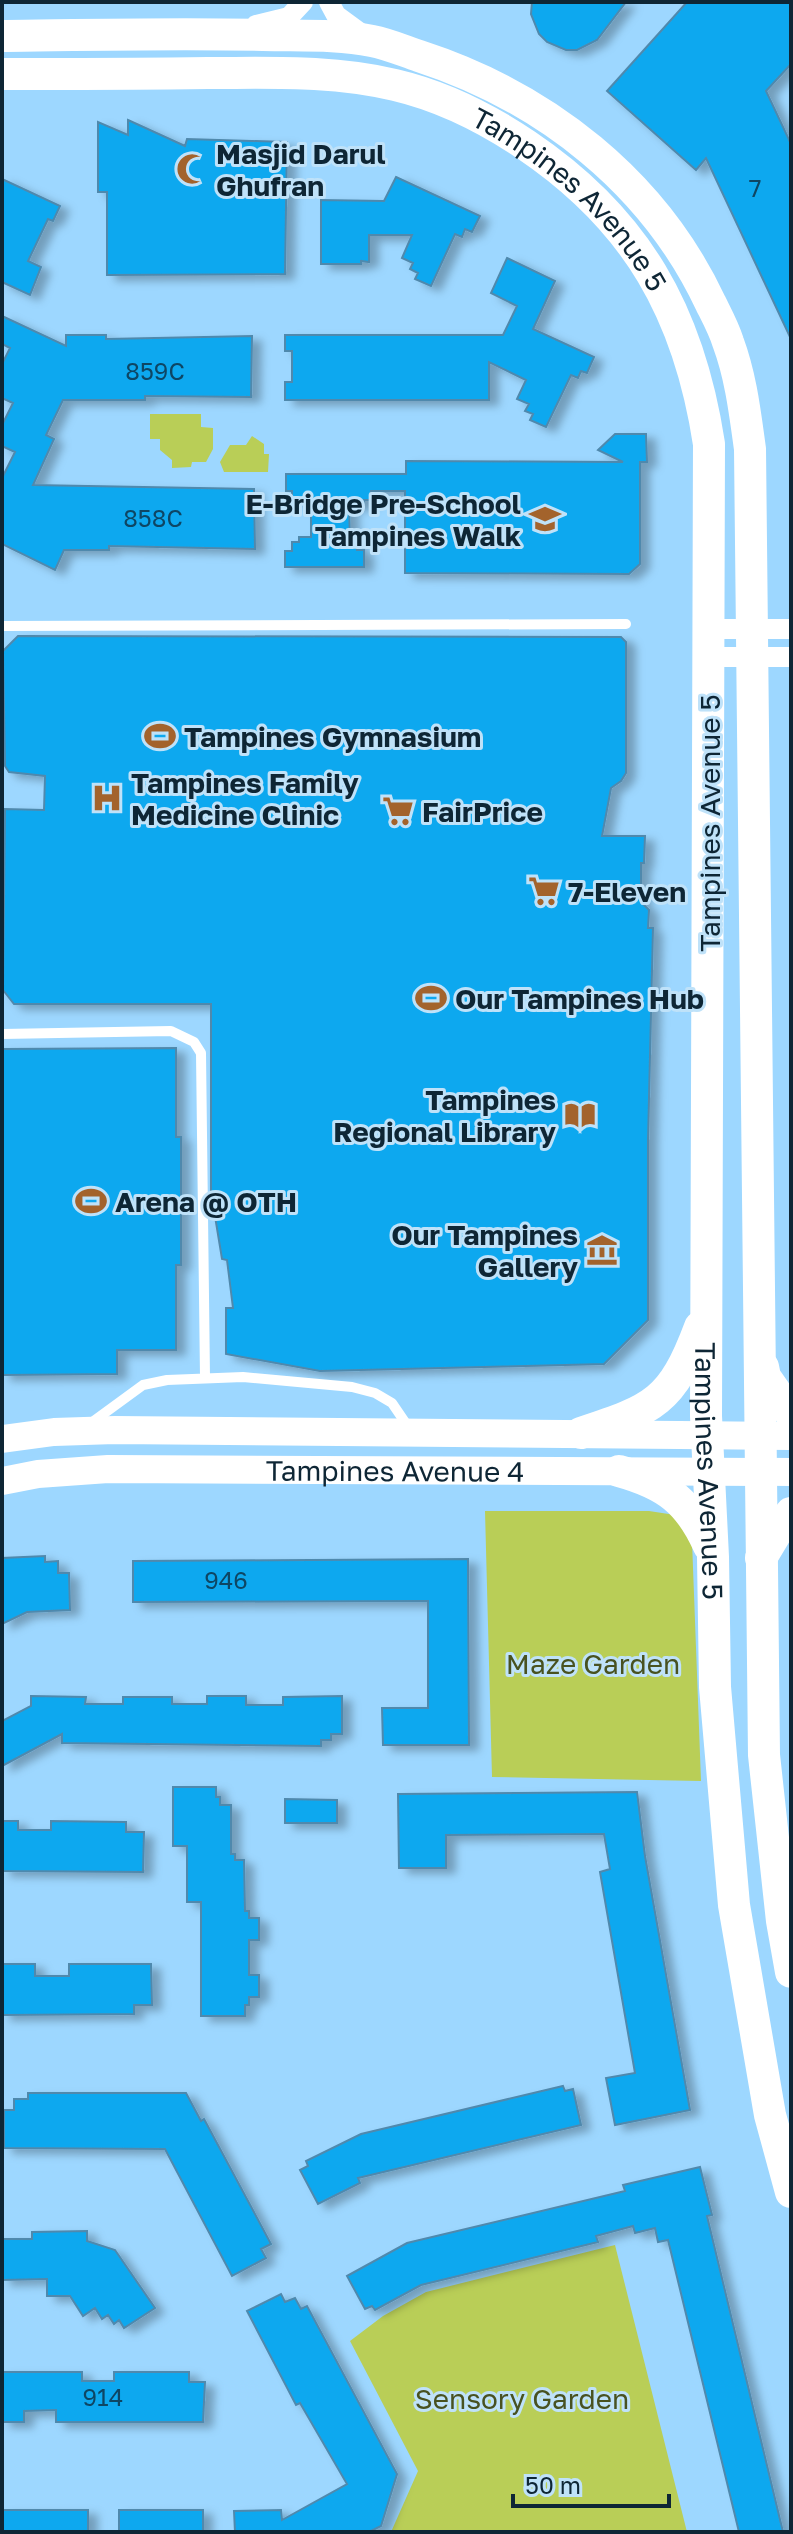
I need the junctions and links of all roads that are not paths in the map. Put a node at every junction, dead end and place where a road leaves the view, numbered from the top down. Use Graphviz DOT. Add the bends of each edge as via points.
graph roads {
  1 [pos="303,2"];
  2 [pos="329,2"];
  3 [pos="196,33"];
  4 [pos="2,36"];
  5 [pos="373,41"];
  6 [pos="2,74"];
  7 [pos="626,624"];
  8 [pos="2,626"];
  9 [pos="791,629"];
  10 [pos="709,643"];
  11 [pos="752,643"];
  12 [pos="791,657"];
  13 [pos="2,1034"];
  14 [pos="707,1309"];
  15 [pos="758,1348"];
  16 [pos="205,1377"];
  17 [pos="791,1414"];
  18 [pos="81,1431"];
  19 [pos="412,1433"];
  20 [pos="581,1433"];
  21 [pos="708,1434"];
  22 [pos="9,1435"];
  23 [pos="775,1436"];
  24 [pos="619,1471"];
  25 [pos="709,1471"];
  26 [pos="776,1472"];
  27 [pos="2,1481"];
  28 [pos="791,1513"];
  29 [pos="713,1557"];
  30 [pos="761,1558"];
  31 [pos="791,1972"];
  32 [pos="791,2192"];
  1 -- 3 [label="street" via="289,17"];
  2 -- 5 [label="street" via="336,15"];
  3 -- 4 [label="main road, Tampines Avenue 5"];
  3 -- 5 [label="main road, Tampines Avenue 5"];
  5 -- 11 [label="main road, Tampines Avenue 5" via="455,68 524,101 574,135 621,175 698,276 728,341 750,449"];
  6 -- 10 [label="main road, Tampines Avenue 5" via="314,72 394,85 440,99 491,122 551,162 591,195 646,263 681,330 695,371 709,444"];
  7 -- 8 [label="lane"];
  9 -- 11 [label="street"];
  10 -- 11 [label="street"];
  10 -- 11 [label="street"];
  10 -- 14 [label="main road, Tampines Avenue 5"];
  11 -- 12 [label="street"];
  11 -- 15 [label="main road, Tampines Avenue 5"];
  13 -- 16 [label="lane" via="171,1031 194,1042 201,1053"];
  14 -- 20 [label="main road" via="688,1361 658,1400 631,1416"];
  14 -- 21 [label="main road, Tampines Avenue 5"];
  15 -- 17 [label="main road" via="765,1377"];
  15 -- 23 [label="main road, Tampines Avenue 5" via="761,1420"];
  16 -- 18 [label="lane" via="143,1385"];
  16 -- 19 [label="lane" via="375,1393 392,1403"];
  18 -- 19 [label="main road, Tampines Avenue 4"];
  18 -- 22 [label="main road, Tampines Avenue 4"];
  19 -- 20 [label="main road, Tampines Avenue 4"];
  20 -- 21 [label="main road, Tampines Avenue 4"];
  21 -- 23 [label="main road, Tampines Avenue 4"];
  21 -- 25 [label="main road, Tampines Avenue 5"];
  23 -- 26 [label="main road, Tampines Avenue 5"];
  24 -- 25 [label="main road, Tampines Avenue 4"];
  24 -- 27 [label="main road, Tampines Avenue 4" via="108,1469"];
  24 -- 29 [label="main road" via="658,1484 682,1502"];
  25 -- 26 [label="main road, Tampines Avenue 4"];
  25 -- 29 [label="main road, Tampines Avenue 5"];
  26 -- 30 [label="main road, Tampines Avenue 5"];
  28 -- 30 [label="main road"];
  29 -- 32 [label="main road, Tampines Avenue 5" via="715,1687 734,1905 770,2115"];
  30 -- 31 [label="main road, Tampines Avenue 5" via="764,1755"];
}
